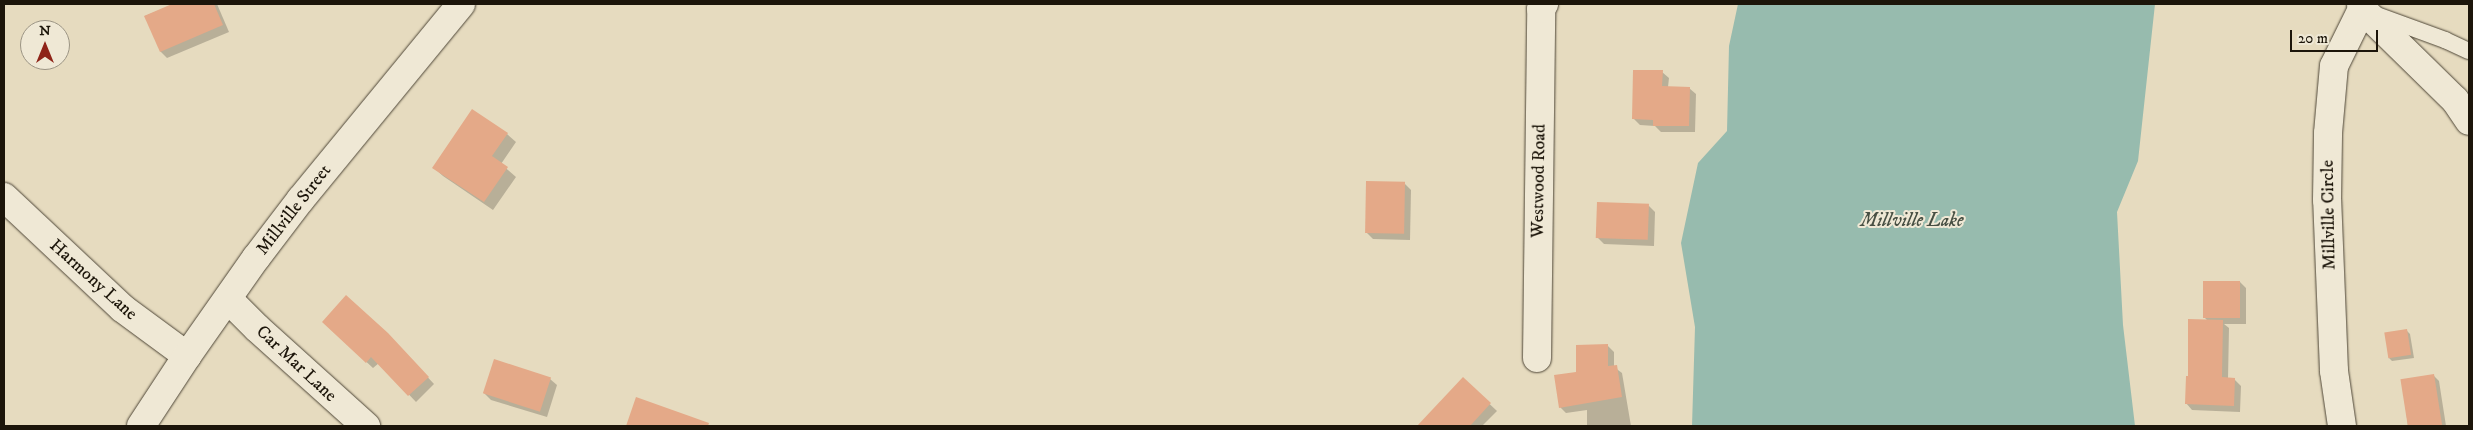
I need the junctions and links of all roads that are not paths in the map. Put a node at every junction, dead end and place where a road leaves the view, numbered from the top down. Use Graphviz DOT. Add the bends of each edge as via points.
graph roads {
  1 [pos="461,4"];
  2 [pos="1544,4"];
  3 [pos="2361,7"];
  4 [pos="2469,51"];
  5 [pos="2469,121"];
  6 [pos="4,197"];
  7 [pos="228,299"];
  8 [pos="187,356"];
  9 [pos="1537,358"];
  10 [pos="141,426"];
  11 [pos="366,426"];
  12 [pos="2342,426"];
  1 -- 7 [label="street, Millville Street" via="301,199"];
  2 -- 9 [label="street, Westwood Road" via="1541,9"];
  3 -- 4 [label="lane"];
  3 -- 5 [label="street" via="2455,100"];
  3 -- 12 [label="street, Millville Circle" via="2334,66 2328,133 2327,200 2334,371"];
  6 -- 8 [label="street, Harmony Lane" via="122,308"];
  7 -- 8 [label="street, Millville Street"];
  7 -- 11 [label="street, Car Mar Lane"];
  8 -- 10 [label="street, Millville Street"];
}
